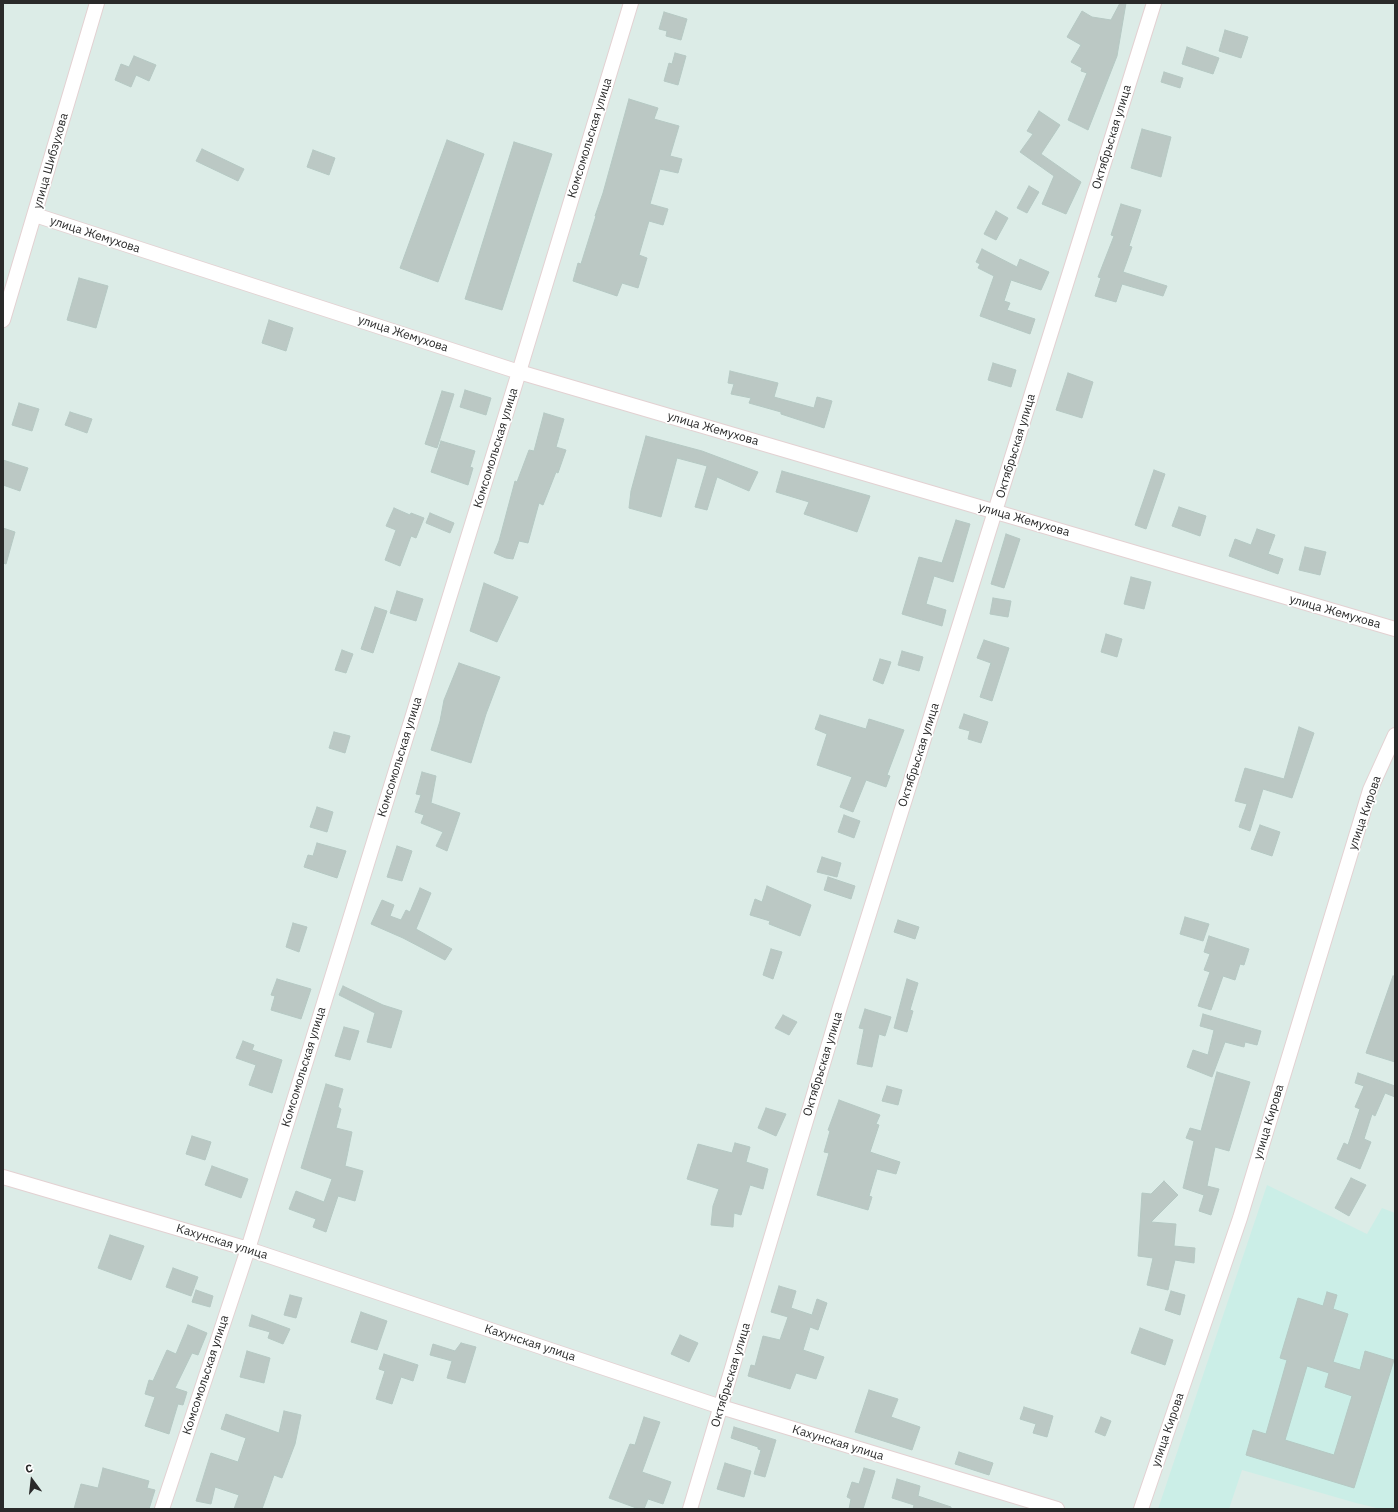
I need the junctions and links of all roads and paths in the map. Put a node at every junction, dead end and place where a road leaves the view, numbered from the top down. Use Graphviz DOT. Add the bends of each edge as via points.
graph roads {
  1 [pos="98,3"];
  2 [pos="631,3"];
  3 [pos="1154,3"];
  4 [pos="35,215"];
  5 [pos="3,320"];
  6 [pos="519,372"];
  7 [pos="996,512"];
  8 [pos="1395,629"];
  9 [pos="1395,735"];
  10 [pos="3,1177"];
  11 [pos="248,1249"];
  12 [pos="721,1407"];
  13 [pos="162,1509"];
  14 [pos="690,1509"];
  15 [pos="1057,1509"];
  16 [pos="1141,1509"];
  1 -- 4 [label="street, улица Шибзухова"];
  2 -- 6 [label="street, Комсомольская улица"];
  3 -- 7 [label="street, Октябрьская улица"];
  4 -- 5 [label="street, улица Шибзухова"];
  4 -- 6 [label="street, улица Жемухова"];
  6 -- 7 [label="street, улица Жемухова"];
  6 -- 11 [label="street, Комсомольская улица"];
  7 -- 8 [label="street, улица Жемухова"];
  7 -- 12 [label="street, Октябрьская улица" via="840,1007"];
  9 -- 16 [label="street, улица Кирова" via="1370,790 1240,1218"];
  10 -- 11 [label="street, Кахунская улица"];
  11 -- 12 [label="street, Кахунская улица"];
  11 -- 13 [label="street, Комсомольская улица"];
  12 -- 14 [label="street, Октябрьская улица"];
  12 -- 15 [label="street, Кахунская улица"];
}
